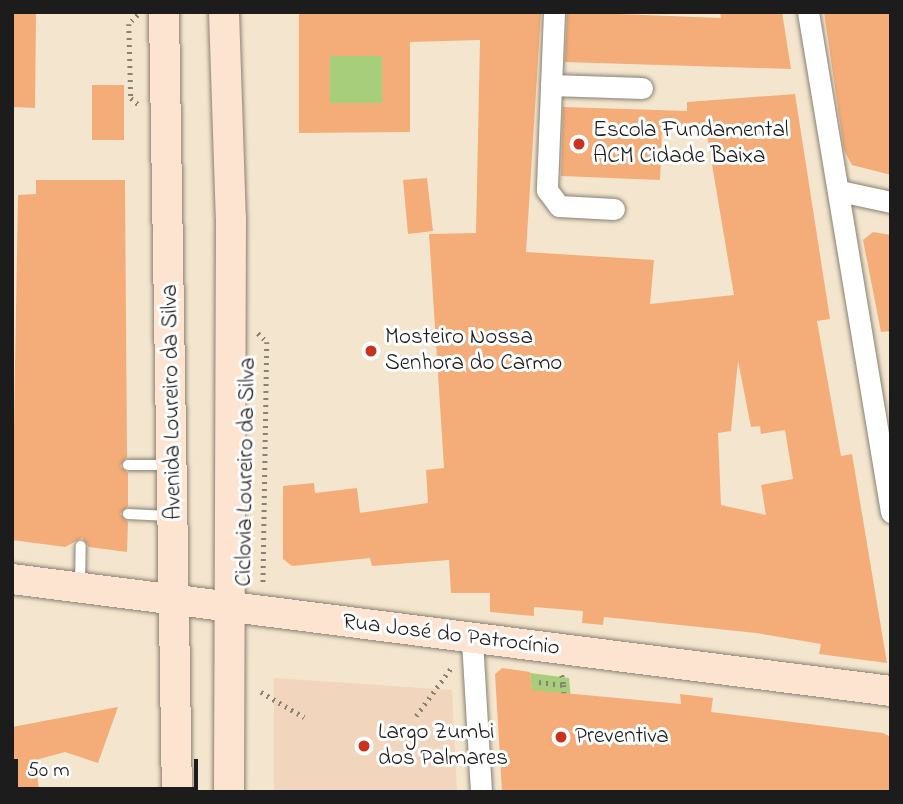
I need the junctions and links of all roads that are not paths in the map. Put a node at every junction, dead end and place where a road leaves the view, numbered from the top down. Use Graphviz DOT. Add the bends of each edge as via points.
graph roads {
  1 [pos="164,12"];
  2 [pos="223,12"];
  3 [pos="554,12"];
  4 [pos="807,12"];
  5 [pos="551,85"];
  6 [pos="642,88"];
  7 [pos="840,191"];
  8 [pos="891,202"];
  9 [pos="614,209"];
  10 [pos="128,465"];
  11 [pos="174,465"];
  12 [pos="891,512"];
  13 [pos="128,514"];
  14 [pos="176,516"];
  15 [pos="81,546"];
  16 [pos="12,579"];
  17 [pos="80,588"];
  18 [pos="178,600"];
  19 [pos="230,607"];
  20 [pos="472,640"];
  21 [pos="891,691"];
  22 [pos="177,792"];
  23 [pos="229,792"];
  24 [pos="481,792"];
  1 -- 11 [label="main road, Avenida Loureiro da Silva"];
  2 -- 19 [label="main road" via="230,306"];
  3 -- 5 [label="street"];
  4 -- 7 [label="street"];
  5 -- 6 [label="street"];
  5 -- 9 [label="street" via="550,200 559,206"];
  7 -- 8 [label="street"];
  7 -- 12 [label="street"];
  10 -- 11 [label="lane"];
  11 -- 14 [label="main road, Avenida Loureiro da Silva"];
  13 -- 14 [label="lane"];
  14 -- 18 [label="main road, Avenida Loureiro da Silva"];
  15 -- 17 [label="lane"];
  16 -- 17 [label="main road, Rua José do Patrocínio"];
  17 -- 18 [label="main road, Rua José do Patrocínio"];
  18 -- 19 [label="main road, Rua José do Patrocínio"];
  18 -- 22 [label="main road, Avenida Loureiro da Silva"];
  19 -- 20 [label="main road, Rua José do Patrocínio"];
  19 -- 23 [label="main road"];
  20 -- 21 [label="main road, Rua José do Patrocínio"];
  20 -- 24 [label="street"];
}
